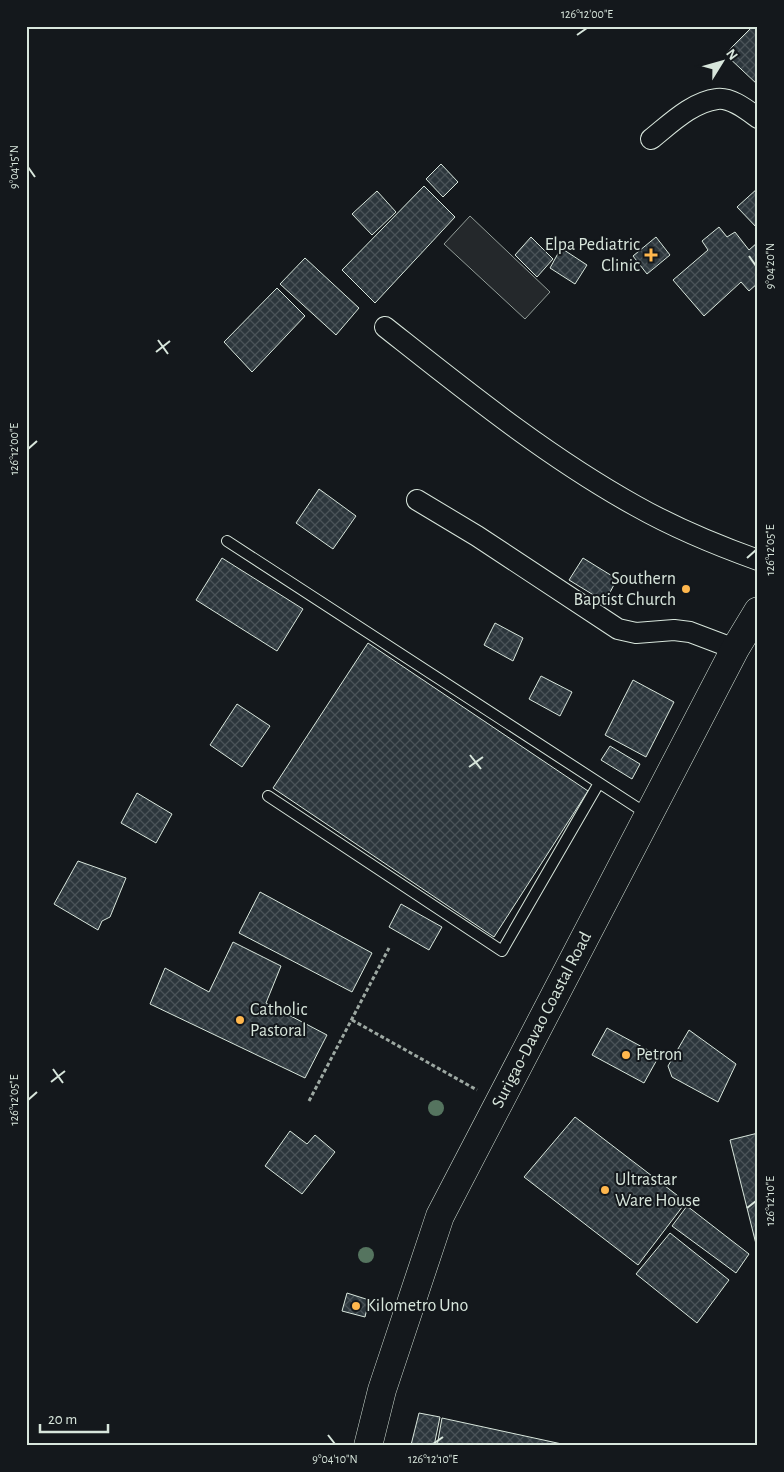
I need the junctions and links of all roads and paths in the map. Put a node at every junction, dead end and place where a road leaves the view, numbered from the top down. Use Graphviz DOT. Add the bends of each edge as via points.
graph roads {
  1 [pos="758,118"];
  2 [pos="651,139"];
  3 [pos="385,327"];
  4 [pos="417,500"];
  5 [pos="227,541"];
  6 [pos="758,560"];
  7 [pos="758,611"];
  8 [pos="735,649"];
  9 [pos="599,783"];
  10 [pos="268,796"];
  11 [pos="649,815"];
  12 [pos="389,948"];
  13 [pos="352,1020"];
  14 [pos="309,1101"];
  15 [pos="499,1102"];
  16 [pos="368,1446"];
  1 -- 2 [label="street" via="741,105 718,98 679,116"];
  3 -- 6 [label="street" via="485,406 628,502 711,543"];
  4 -- 8 [label="street" via="618,629 636,633 690,632"];
  5 -- 9 [label="lane"];
  7 -- 8 [label="highway, Surigao-Davao Coastal Road"];
  8 -- 11 [label="highway, Surigao-Davao Coastal Road"];
  9 -- 10 [label="lane" via="502,952"];
  9 -- 11 [label="lane"];
  11 -- 15 [label="highway, Surigao-Davao Coastal Road"];
  12 -- 13 [label="path"];
  13 -- 14 [label="path"];
  13 -- 15 [label="path"];
  15 -- 16 [label="highway, Surigao-Davao Coastal Road" via="440,1216 382,1390"];
}
